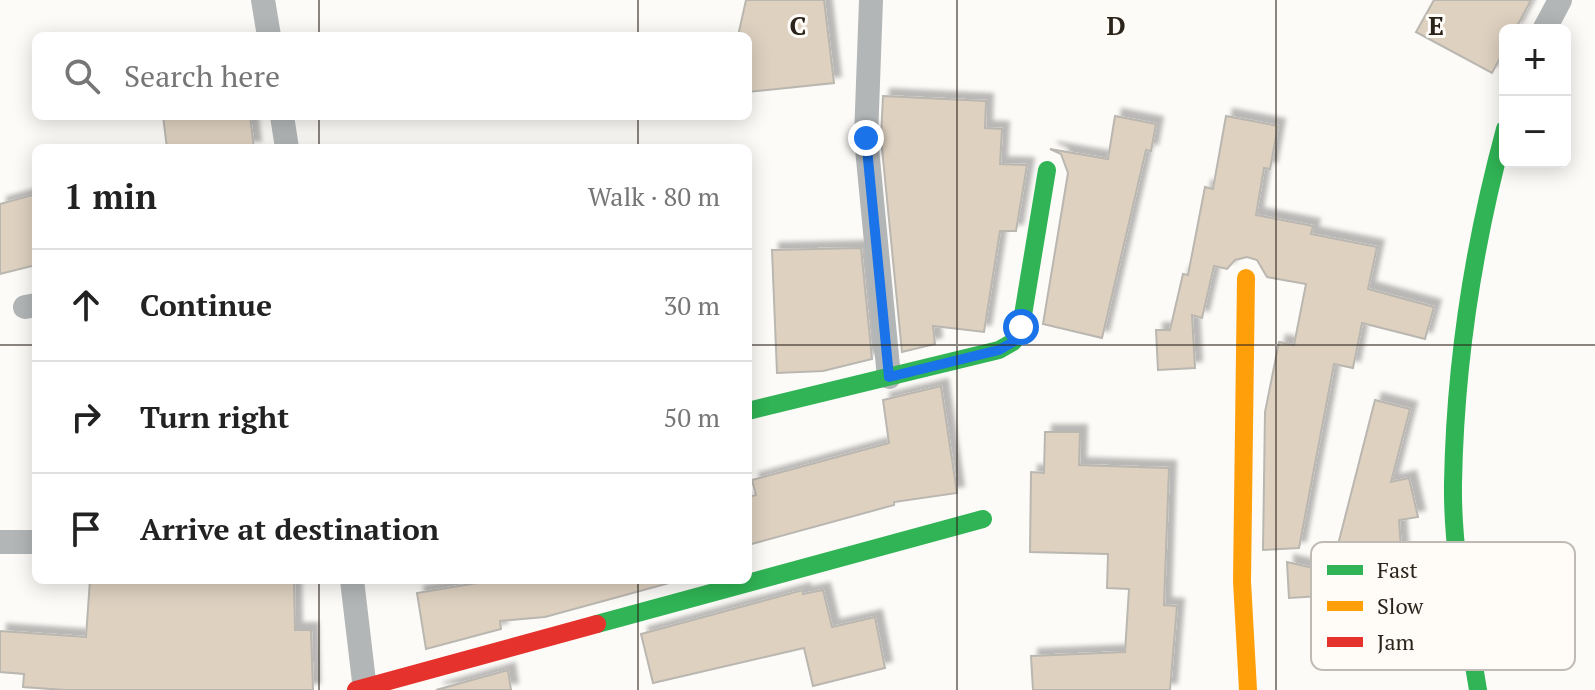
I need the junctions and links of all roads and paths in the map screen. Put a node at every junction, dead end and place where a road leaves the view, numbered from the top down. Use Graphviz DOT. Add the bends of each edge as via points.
graph roads {
  1 [pos="263,0"];
  2 [pos="871,0"];
  3 [pos="1560,0"];
  4 [pos="1547,24"];
  5 [pos="268,32"];
  6 [pos="283,120"];
  7 [pos="286,144"];
  8 [pos="1499,151"];
  9 [pos="1047,170"];
  10 [pos="1246,278"];
  11 [pos="889,377"];
  12 [pos="752,410"];
  13 [pos="983,519"];
  14 [pos="0,542"];
  15 [pos="32,542"];
  16 [pos="1456,542"];
  17 [pos="752,583"];
  18 [pos="352,584"];
  19 [pos="747,584"];
  20 [pos="1475,670"];
  21 [pos="362,690"];
  22 [pos="1248,690"];
  23 [pos="1478,690"];
  1 -- 5 [label="street"];
  2 -- 11 [label="street" via="866,138"];
  3 -- 4 [label="street"];
  6 -- 7 [label="street"];
  8 -- 16 [label="street" via="1484,207 1469,307 1453,485"];
  9 -- 11 [label="street" via="1021,327 1013,342"];
  10 -- 22 [label="street" via="1242,581"];
  11 -- 12 [label="street"];
  13 -- 17 [label="street"];
  14 -- 15 [label="street"];
  18 -- 21 [label="street"];
  19 -- 21 [label="street"];
  20 -- 23 [label="street"];
}
